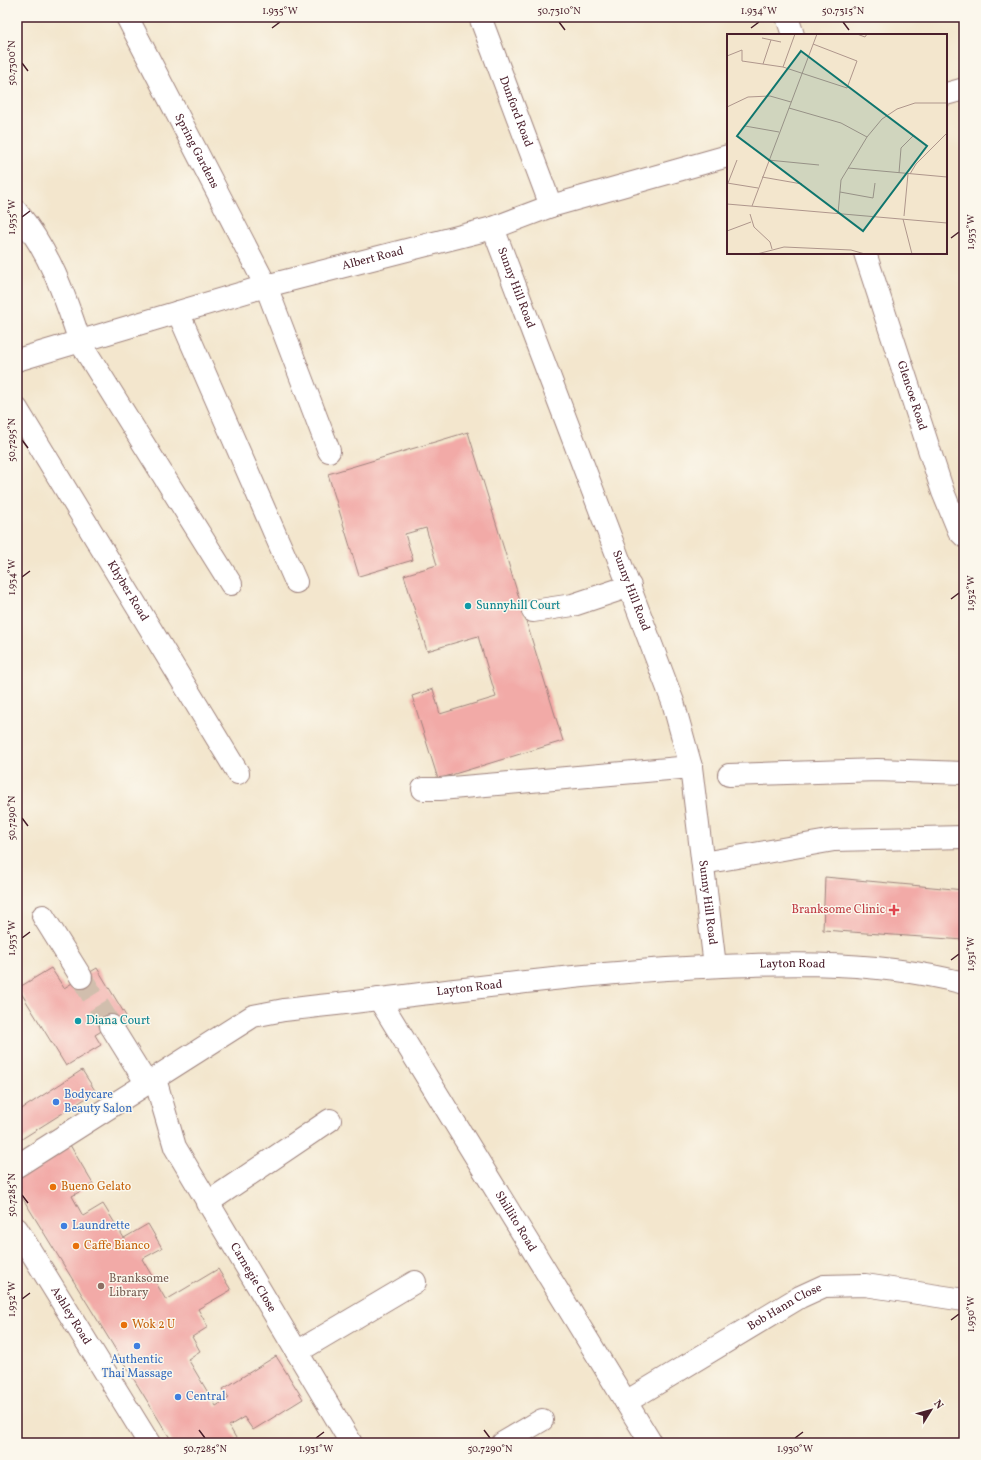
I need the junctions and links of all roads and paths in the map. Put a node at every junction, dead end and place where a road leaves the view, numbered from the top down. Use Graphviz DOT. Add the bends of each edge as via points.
graph roads {
  1 [pos="127,17"];
  2 [pos="480,17"];
  3 [pos="787,17"];
  4 [pos="793,34"];
  5 [pos="964,89"];
  6 [pos="947,94"];
  7 [pos="727,156"];
  8 [pos="551,206"];
  9 [pos="17,212"];
  10 [pos="493,228"];
  11 [pos="865,254"];
  12 [pos="266,286"];
  13 [pos="178,312"];
  14 [pos="80,342"];
  15 [pos="17,360"];
  16 [pos="17,409"];
  17 [pos="329,451"];
  18 [pos="964,536"];
  19 [pos="296,582"];
  20 [pos="231,584"];
  21 [pos="630,586"];
  22 [pos="533,611"];
  23 [pos="691,766"];
  24 [pos="238,772"];
  25 [pos="964,773"];
  26 [pos="729,775"];
  27 [pos="422,789"];
  28 [pos="964,837"];
  29 [pos="703,863"];
  30 [pos="43,916"];
  31 [pos="715,966"];
  32 [pos="81,977"];
  33 [pos="963,980"];
  34 [pos="380,999"];
  35 [pos="110,1026"];
  36 [pos="151,1081"];
  37 [pos="330,1120"];
  38 [pos="17,1166"];
  39 [pos="207,1203"];
  40 [pos="17,1229"];
  41 [pos="415,1282"];
  42 [pos="964,1300"];
  43 [pos="297,1352"];
  44 [pos="626,1402"];
  45 [pos="542,1420"];
  46 [pos="149,1443"];
  47 [pos="351,1443"];
  48 [pos="503,1443"];
  49 [pos="651,1443"];
  1 -- 12 [label="street, Spring Gardens"];
  2 -- 8 [label="street, Dunford Road"];
  3 -- 4 [label="street"];
  5 -- 6 [label="street"];
  7 -- 8 [label="street, Albert Road"];
  8 -- 10 [label="street, Albert Road"];
  9 -- 14 [label="street" via="42,246 69,307"];
  10 -- 12 [label="street, Albert Road"];
  10 -- 21 [label="street, Sunny Hill Road"];
  11 -- 18 [label="street, Glencoe Road" via="943,492 959,531"];
  12 -- 13 [label="street, Albert Road"];
  12 -- 17 [label="street, Spring Gardens"];
  13 -- 14 [label="street, Albert Road"];
  13 -- 19 [label="street"];
  14 -- 15 [label="street, Albert Road"];
  14 -- 20 [label="street"];
  16 -- 24 [label="street, Khyber Road"];
  21 -- 22 [label="street" via="573,605"];
  21 -- 23 [label="street, Sunny Hill Road" via="673,702"];
  23 -- 27 [label="street"];
  23 -- 29 [label="street, Sunny Hill Road"];
  25 -- 26 [label="street" via="876,770"];
  28 -- 29 [label="street" via="834,840"];
  29 -- 31 [label="street, Sunny Hill Road"];
  30 -- 32 [label="street"];
  31 -- 33 [label="street, Layton Road" via="793,964 871,967"];
  31 -- 34 [label="street, Layton Road" via="579,975"];
  34 -- 36 [label="street, Layton Road" via="253,1016"];
  34 -- 44 [label="street, Shillito Road"];
  35 -- 36 [label="street, Carnegie Close"];
  36 -- 38 [label="street, Layton Road"];
  36 -- 39 [label="street, Carnegie Close" via="175,1148"];
  37 -- 39 [label="street"];
  39 -- 43 [label="street, Carnegie Close"];
  40 -- 46 [label="street, Ashley Road"];
  41 -- 43 [label="street"];
  42 -- 44 [label="street, Bob Hann Close" via="866,1285 824,1286 800,1297"];
  43 -- 47 [label="street, Carnegie Close"];
  44 -- 49 [label="street, Shillito Road"];
  45 -- 48 [label="street"];
}
